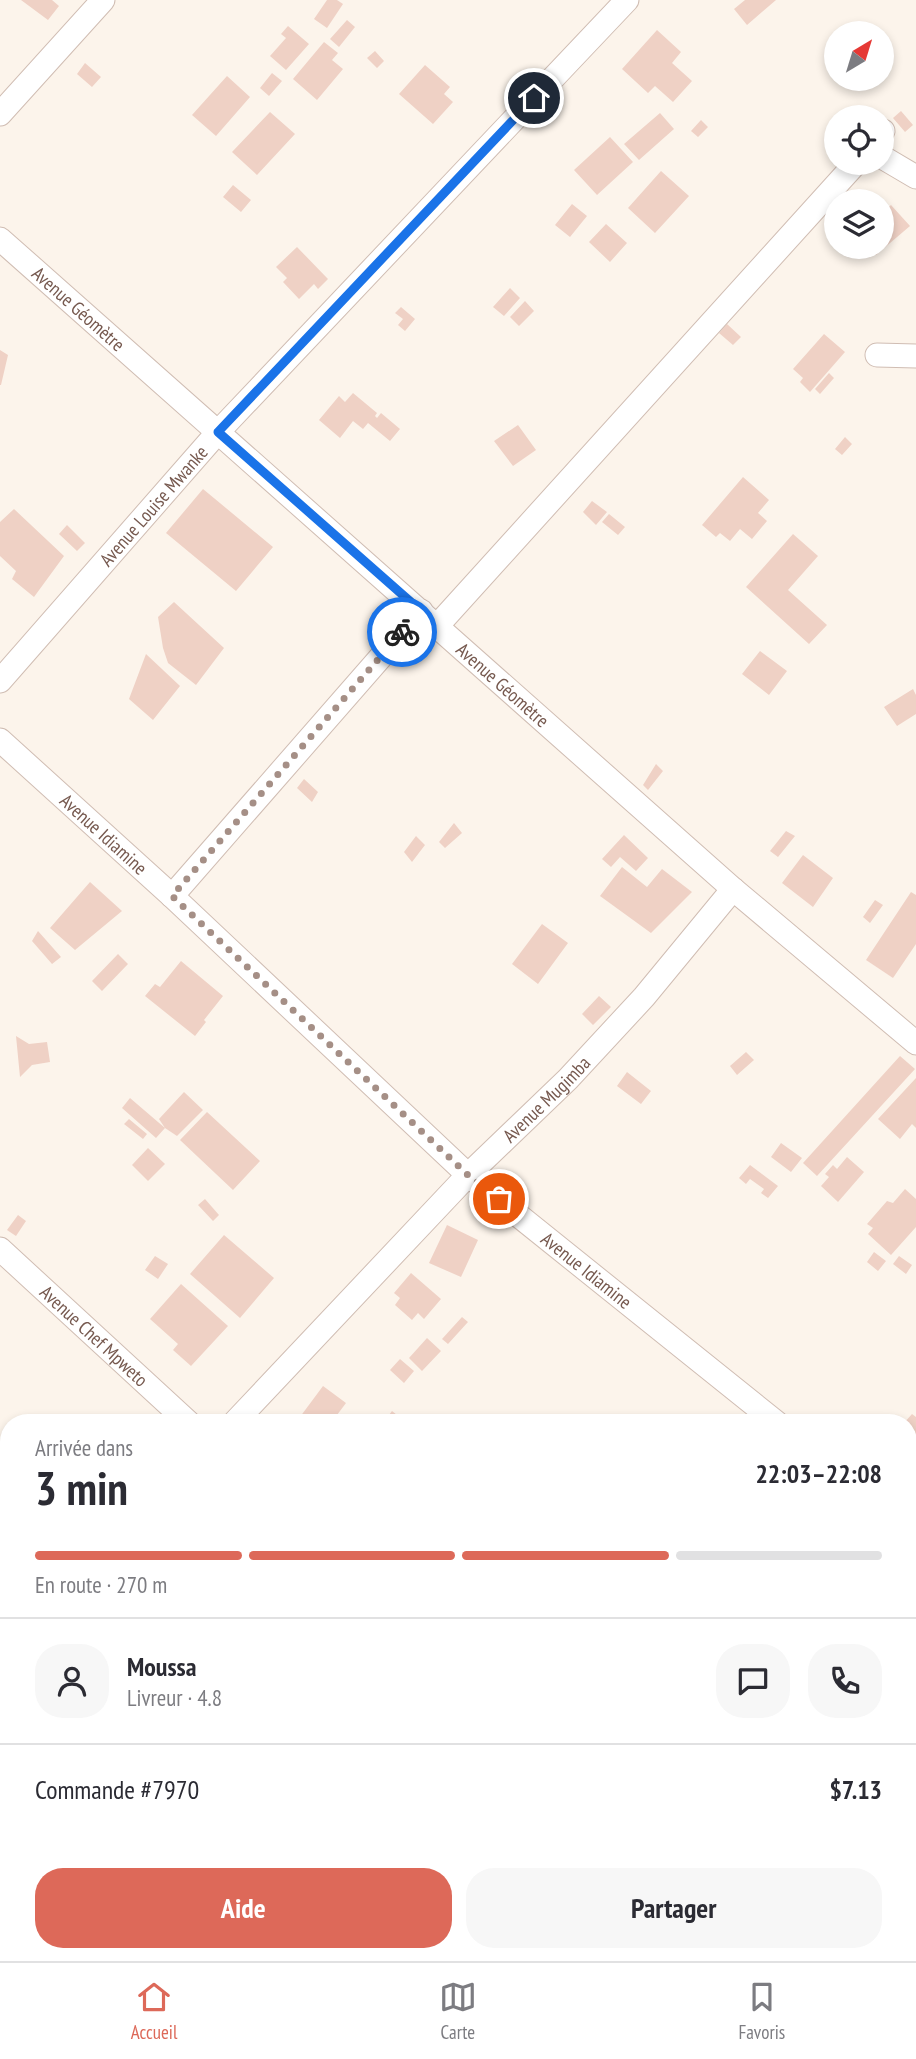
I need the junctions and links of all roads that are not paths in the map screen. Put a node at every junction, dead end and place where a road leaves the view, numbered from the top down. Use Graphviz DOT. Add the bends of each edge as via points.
graph roads {
  1 [pos="103,0"];
  2 [pos="627,0"];
  3 [pos="0,114"];
  4 [pos="894,164"];
  5 [pos="845,175"];
  6 [pos="916,177"];
  7 [pos="0,239"];
  8 [pos="877,355"];
  9 [pos="916,356"];
  10 [pos="218,432"];
  11 [pos="429,619"];
  12 [pos="0,681"];
  13 [pos="0,740"];
  14 [pos="733,889"];
  15 [pos="172,896"];
  16 [pos="916,1043"];
  17 [pos="468,1175"];
  18 [pos="0,1249"];
  19 [pos="179,1414"];
  20 [pos="242,1414"];
  21 [pos="766,1414"];
  1 -- 3 [label="street"];
  2 -- 10 [label="street, Avenue Louise Mwanke"];
  4 -- 6 [label="street"];
  5 -- 11 [label="street"];
  7 -- 10 [label="street, Avenue Géomètre"];
  8 -- 9 [label="street"];
  10 -- 11 [label="street, Avenue Géomètre"];
  10 -- 12 [label="street, Avenue Louise Mwanke"];
  11 -- 14 [label="street, Avenue Géomètre"];
  11 -- 15 [label="street"];
  13 -- 15 [label="street, Avenue Idiamine"];
  14 -- 16 [label="street, Avenue Géomètre"];
  14 -- 17 [label="street, Avenue Mugimba" via="644,997 568,1079"];
  15 -- 17 [label="street, Avenue Idiamine"];
  17 -- 20 [label="street, Avenue Mugimba"];
  17 -- 21 [label="street, Avenue Idiamine"];
  18 -- 19 [label="street, Avenue Chef Mpweto"];
}
